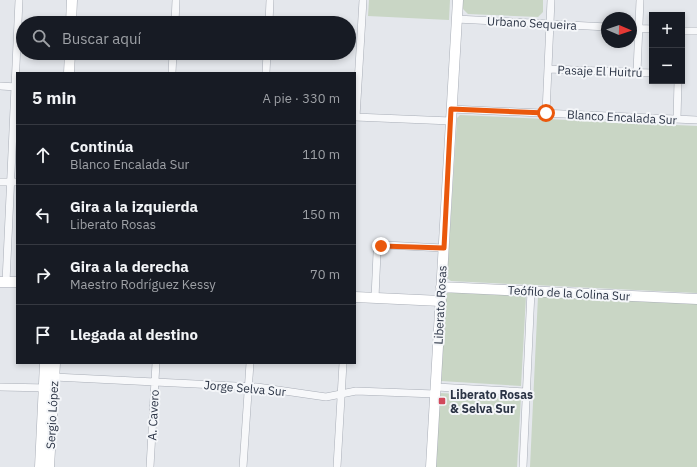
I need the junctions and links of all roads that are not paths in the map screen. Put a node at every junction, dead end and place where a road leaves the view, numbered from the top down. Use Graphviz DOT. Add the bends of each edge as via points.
graph roads {
  1 [pos="19,0"];
  2 [pos="72,0"];
  3 [pos="176,0"];
  4 [pos="270,0"];
  5 [pos="363,0"];
  6 [pos="458,0"];
  7 [pos="551,0"];
  8 [pos="640,0"];
  9 [pos="18,16"];
  10 [pos="71,16"];
  11 [pos="175,16"];
  12 [pos="269,16"];
  13 [pos="456,19"];
  14 [pos="550,24"];
  15 [pos="601,27"];
  16 [pos="639,28"];
  17 [pos="649,29"];
  18 [pos="685,31"];
  19 [pos="697,31"];
  20 [pos="17,60"];
  21 [pos="70,60"];
  22 [pos="173,60"];
  23 [pos="267,60"];
  24 [pos="548,69"];
  25 [pos="16,72"];
  26 [pos="69,72"];
  27 [pos="172,72"];
  28 [pos="266,72"];
  29 [pos="637,72"];
  30 [pos="649,73"];
  31 [pos="678,84"];
  32 [pos="0,86"];
  33 [pos="16,86"];
  34 [pos="451,109"];
  35 [pos="546,113"];
  36 [pos="356,117"];
  37 [pos="677,119"];
  38 [pos="697,120"];
  39 [pos="451,121"];
  40 [pos="0,182"];
  41 [pos="14,182"];
  42 [pos="444,248"];
  43 [pos="3,282"];
  44 [pos="16,282"];
  45 [pos="441,287"];
  46 [pos="531,291"];
  47 [pos="356,297"];
  48 [pos="375,298"];
  49 [pos="697,299"];
  50 [pos="440,301"];
  51 [pos="45,364"];
  52 [pos="55,364"];
  53 [pos="156,364"];
  54 [pos="250,364"];
  55 [pos="343,364"];
  56 [pos="54,377"];
  57 [pos="155,382"];
  58 [pos="249,386"];
  59 [pos="0,387"];
  60 [pos="49,388"];
  61 [pos="435,390"];
  62 [pos="526,392"];
  63 [pos="341,394"];
  64 [pos="40,467"];
  65 [pos="49,467"];
  66 [pos="150,467"];
  67 [pos="244,467"];
  68 [pos="337,467"];
  69 [pos="431,467"];
  70 [pos="523,467"];
  1 -- 9 [label="street"];
  2 -- 10 [label="street"];
  3 -- 11 [label="street"];
  4 -- 12 [label="street"];
  5 -- 36 [label="street"];
  6 -- 13 [label="street, Liberato Rosas"];
  7 -- 14 [label="street"];
  8 -- 16 [label="street"];
  13 -- 14 [label="street, Urbano Sequeira"];
  13 -- 34 [label="street, Liberato Rosas"];
  14 -- 15 [label="street, Urbano Sequeira"];
  14 -- 24 [label="street"];
  16 -- 17 [label="street"];
  16 -- 29 [label="street"];
  18 -- 19 [label="street"];
  20 -- 25 [label="street"];
  21 -- 26 [label="street"];
  22 -- 27 [label="street"];
  23 -- 28 [label="street"];
  24 -- 29 [label="street, Pasaje El Huitrú"];
  24 -- 35 [label="street"];
  29 -- 30 [label="street, Pasaje El Huitrú"];
  31 -- 37 [label="street"];
  32 -- 33 [label="street"];
  33 -- 41 [label="street"];
  34 -- 35 [label="street, Blanco Encalada Sur"];
  34 -- 39 [label="street, Liberato Rosas"];
  35 -- 37 [label="street, Blanco Encalada Sur"];
  36 -- 39 [label="street"];
  37 -- 38 [label="street, Blanco Encalada Sur"];
  39 -- 42 [label="street, Liberato Rosas"];
  40 -- 41 [label="street"];
  41 -- 43 [label="street"];
  42 -- 45 [label="street, Liberato Rosas"];
  42 -- 48 [label="street" via="385,245 379,247"];
  43 -- 44 [label="street"];
  45 -- 46 [label="street, Teófilo de la Colina Sur"];
  45 -- 50 [label="street, Liberato Rosas"];
  46 -- 49 [label="street, Teófilo de la Colina Sur"];
  46 -- 62 [label="street"];
  47 -- 48 [label="street"];
  48 -- 50 [label="street"];
  50 -- 61 [label="street, Liberato Rosas"];
  51 -- 60 [label="street, Sergio López"];
  52 -- 56 [label="street, Sergio López"];
  53 -- 57 [label="street, A. Cavero"];
  54 -- 58 [label="street"];
  55 -- 63 [label="street"];
  56 -- 57 [label="street, Jorge Selva Sur"];
  56 -- 60 [label="street, Sergio López"];
  57 -- 58 [label="street, Jorge Selva Sur"];
  57 -- 66 [label="street, A. Cavero"];
  58 -- 63 [label="street, Jorge Selva Sur" via="326,397"];
  58 -- 67 [label="street"];
  59 -- 60 [label="street"];
  60 -- 64 [label="street, Sergio López"];
  60 -- 65 [label="street, Sergio López"];
  61 -- 62 [label="street, Jorge Selva Sur"];
  61 -- 63 [label="street, Jorge Selva Sur" via="353,391"];
  61 -- 69 [label="street, Liberato Rosas"];
  62 -- 70 [label="street"];
  63 -- 68 [label="street"];
}
